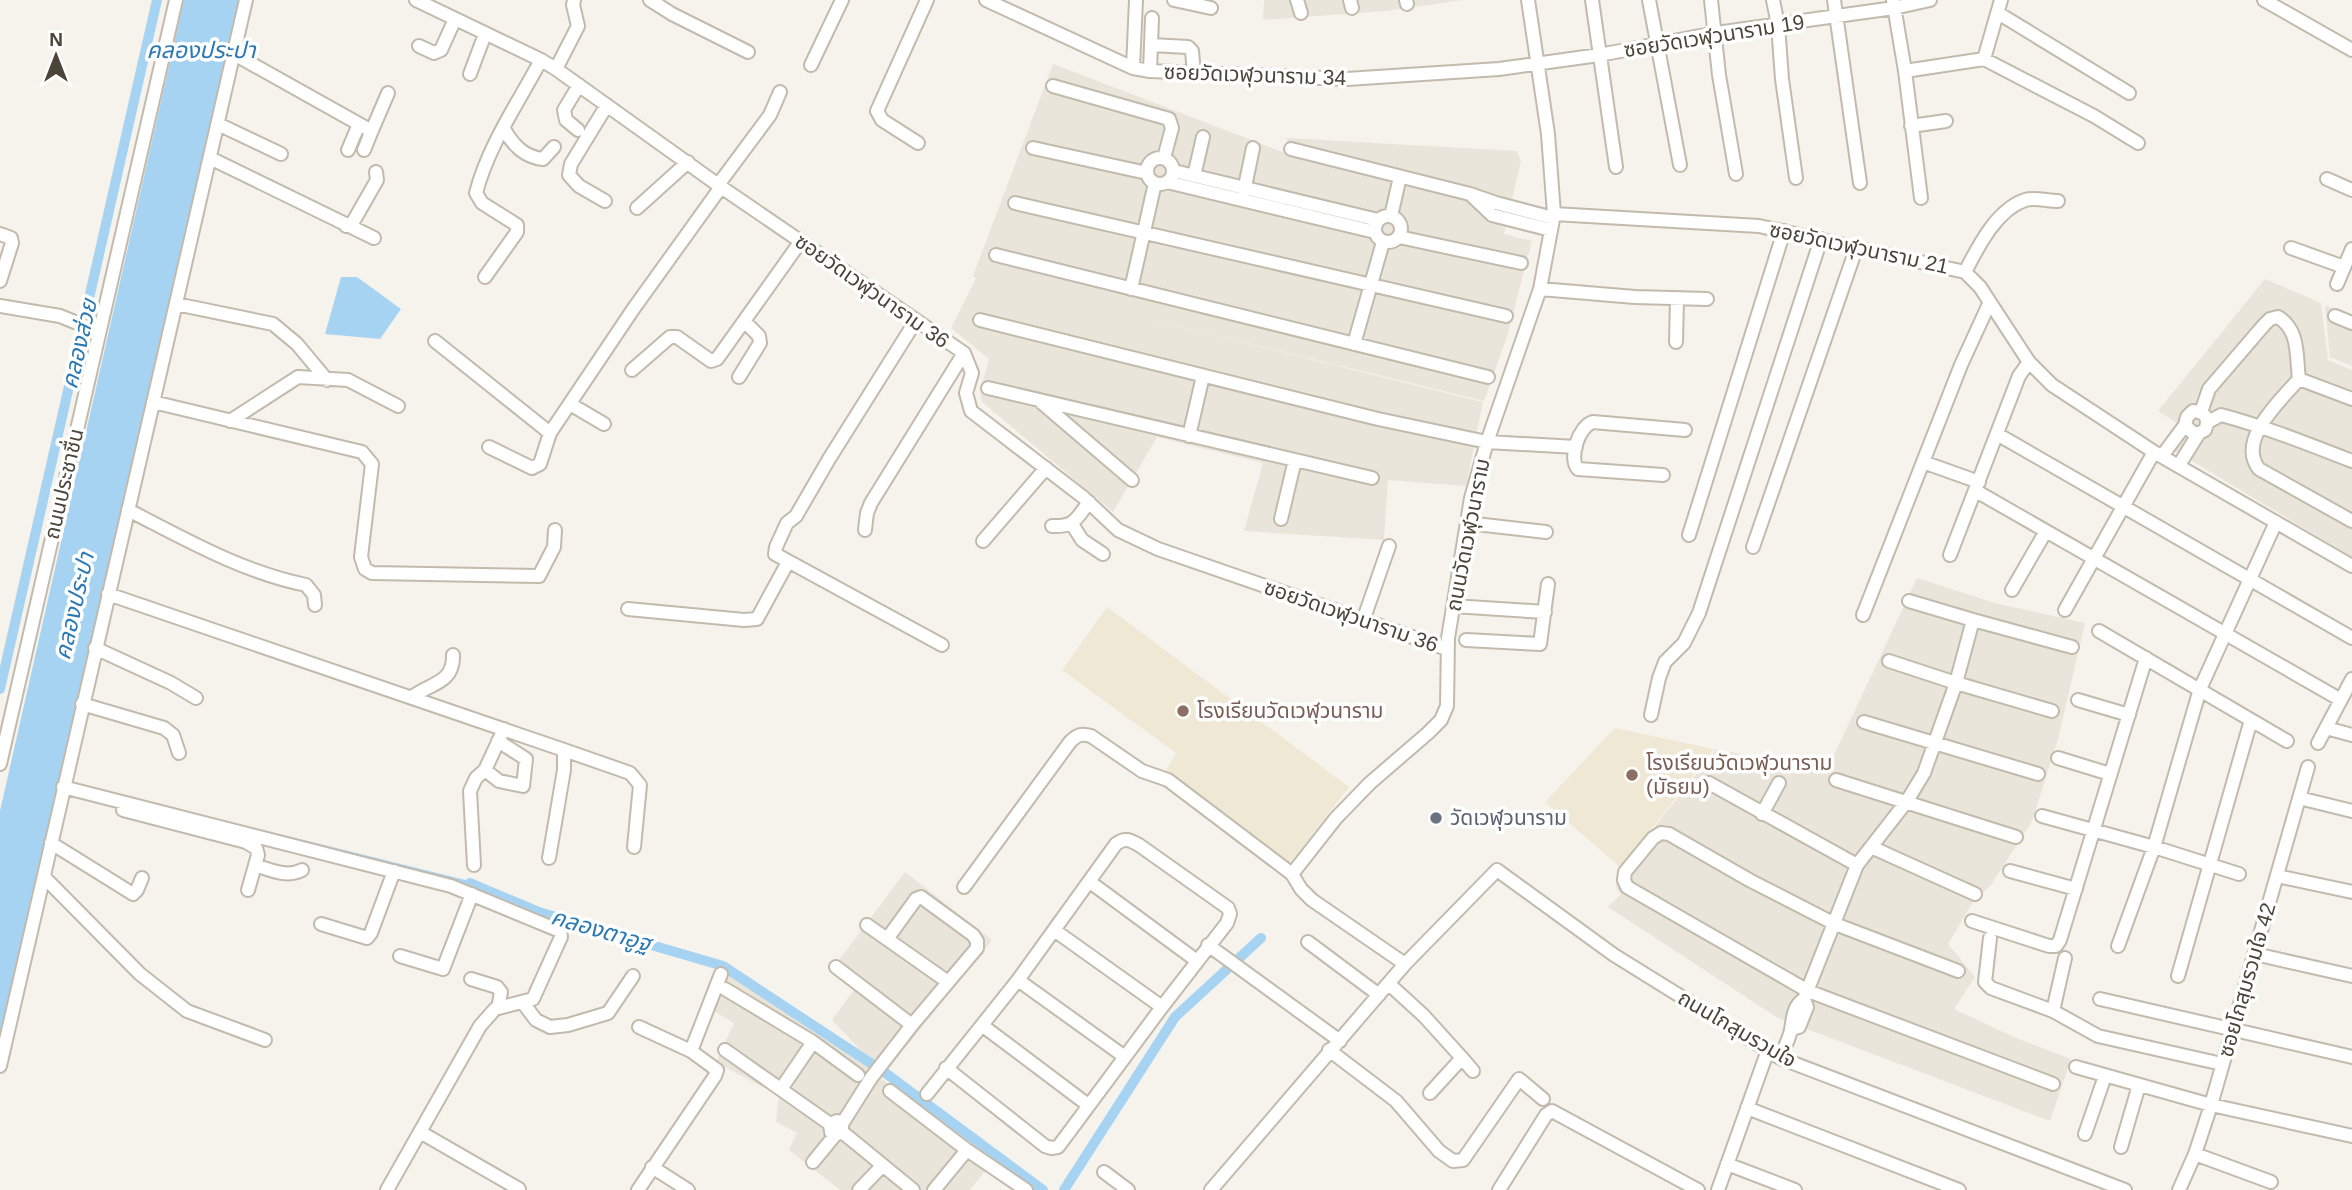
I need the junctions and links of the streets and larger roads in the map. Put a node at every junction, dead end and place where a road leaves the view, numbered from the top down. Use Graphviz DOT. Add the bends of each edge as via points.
graph roads {
  1 [pos="176,0"];
  2 [pos="246,0"];
  3 [pos="416,0"];
  4 [pos="574,0"];
  5 [pos="650,0"];
  6 [pos="842,0"];
  7 [pos="927,0"];
  8 [pos="986,0"];
  9 [pos="1136,0"];
  10 [pos="1174,0"];
  11 [pos="1297,0"];
  12 [pos="1528,0"];
  13 [pos="1592,0"];
  14 [pos="1649,0"];
  15 [pos="1711,0"];
  16 [pos="1773,0"];
  17 [pos="1834,0"];
  18 [pos="1930,0"];
  19 [pos="2001,0"];
  20 [pos="2264,0"];
  21 [pos="1893,4"];
  22 [pos="1013,6"];
  23 [pos="1211,8"];
  24 [pos="1301,13"];
  25 [pos="1998,13"];
  26 [pos="1837,16"];
  27 [pos="1153,18"];
  28 [pos="455,19"];
  29 [pos="1778,25"];
  30 [pos="1716,33"];
  31 [pos="485,34"];
  32 [pos="1658,43"];
  33 [pos="1151,45"];
  34 [pos="419,46"];
  35 [pos="2352,50"];
  36 [pos="748,52"];
  37 [pos="234,54"];
  38 [pos="1599,55"];
  39 [pos="541,60"];
  40 [pos="1984,60"];
  41 [pos="1538,64"];
  42 [pos="810,65"];
  43 [pos="1133,68"];
  44 [pos="556,69"];
  45 [pos="1150,71"];
  46 [pos="1905,71"];
  47 [pos="1194,73"];
  48 [pos="470,74"];
  49 [pos="579,85"];
  50 [pos="1053,86"];
  51 [pos="780,92"];
  52 [pos="388,93"];
  53 [pos="2129,93"];
  54 [pos="607,105"];
  55 [pos="1947,121"];
  56 [pos="218,124"];
  57 [pos="359,124"];
  58 [pos="1911,126"];
  59 [pos="504,129"];
  60 [pos="578,130"];
  61 [pos="370,135"];
  62 [pos="1203,137"];
  63 [pos="918,143"];
  64 [pos="2138,143"];
  65 [pos="554,147"];
  66 [pos="1033,148"];
  67 [pos="1253,148"];
  68 [pos="1292,149"];
  69 [pos="348,150"];
  70 [pos="365,150"];
  71 [pos="281,154"];
  72 [pos="210,158"];
  73 [pos="1164,158"];
  74 [pos="688,162"];
  75 [pos="1680,165"];
  76 [pos="1616,166"];
  77 [pos="376,172"];
  78 [pos="1736,174"];
  79 [pos="1194,176"];
  80 [pos="1161,177"];
  81 [pos="1400,177"];
  82 [pos="1796,178"];
  83 [pos="2327,179"];
  84 [pos="1860,183"];
  85 [pos="720,186"];
  86 [pos="2352,190"];
  87 [pos="1244,194"];
  88 [pos="1922,198"];
  89 [pos="605,201"];
  90 [pos="2058,201"];
  91 [pos="1015,203"];
  92 [pos="637,208"];
  93 [pos="1553,221"];
  94 [pos="346,226"];
  95 [pos="1382,228"];
  96 [pos="1784,231"];
  97 [pos="1144,233"];
  98 [pos="0,234"];
  99 [pos="1399,237"];
  100 [pos="374,238"];
  101 [pos="1821,239"];
  102 [pos="801,241"];
  103 [pos="1857,246"];
  104 [pos="2291,248"];
  105 [pos="2352,248"];
  106 [pos="996,255"];
  107 [pos="1521,263"];
  108 [pos="2344,267"];
  109 [pos="1965,272"];
  110 [pos="485,277"];
  111 [pos="0,281"];
  112 [pos="2337,284"];
  113 [pos="1369,285"];
  114 [pos="1131,289"];
  115 [pos="1540,289"];
  116 [pos="1677,298"];
  117 [pos="1707,299"];
  118 [pos="176,304"];
  119 [pos="1989,304"];
  120 [pos="0,306"];
  121 [pos="1506,316"];
  122 [pos="2335,316"];
  123 [pos="981,320"];
  124 [pos="744,321"];
  125 [pos="915,322"];
  126 [pos="2352,323"];
  127 [pos="99,332"];
  128 [pos="435,341"];
  129 [pos="1676,342"];
  130 [pos="1354,344"];
  131 [pos="964,353"];
  132 [pos="2029,362"];
  133 [pos="632,370"];
  134 [pos="1203,376"];
  135 [pos="739,377"];
  136 [pos="1488,377"];
  137 [pos="326,379"];
  138 [pos="2299,379"];
  139 [pos="988,388"];
  140 [pos="1039,400"];
  141 [pos="2352,400"];
  142 [pos="153,402"];
  143 [pos="570,404"];
  144 [pos="398,405"];
  145 [pos="2204,417"];
  146 [pos="230,421"];
  147 [pos="604,424"];
  148 [pos="2185,425"];
  149 [pos="2259,426"];
  150 [pos="1685,430"];
  151 [pos="550,433"];
  152 [pos="2199,433"];
  153 [pos="1997,434"];
  154 [pos="1189,436"];
  155 [pos="1487,442"];
  156 [pos="489,447"];
  157 [pos="1576,447"];
  158 [pos="2158,454"];
  159 [pos="1295,460"];
  160 [pos="2352,461"];
  161 [pos="1923,462"];
  162 [pos="2179,465"];
  163 [pos="1046,468"];
  164 [pos="1663,475"];
  165 [pos="1371,478"];
  166 [pos="1132,480"];
  167 [pos="1977,487"];
  168 [pos="1090,502"];
  169 [pos="2123,506"];
  170 [pos="128,510"];
  171 [pos="1281,519"];
  172 [pos="2352,521"];
  173 [pos="2276,522"];
  174 [pos="1467,523"];
  175 [pos="1072,524"];
  176 [pos="1052,526"];
  177 [pos="555,530"];
  178 [pos="865,530"];
  179 [pos="2046,531"];
  180 [pos="1546,533"];
  181 [pos="1689,535"];
  182 [pos="983,541"];
  183 [pos="1389,546"];
  184 [pos="1753,547"];
  185 [pos="1103,554"];
  186 [pos="1950,555"];
  187 [pos="2094,559"];
  188 [pos="788,562"];
  189 [pos="2352,566"];
  190 [pos="2250,580"];
  191 [pos="1548,584"];
  192 [pos="2012,590"];
  193 [pos="108,594"];
  194 [pos="1909,601"];
  195 [pos="315,605"];
  196 [pos="1453,606"];
  197 [pos="628,609"];
  198 [pos="2065,610"];
  199 [pos="1545,612"];
  200 [pos="1863,615"];
  201 [pos="1973,620"];
  202 [pos="1363,621"];
  203 [pos="2099,631"];
  204 [pos="2226,634"];
  205 [pos="2352,638"];
  206 [pos="1465,639"];
  207 [pos="942,645"];
  208 [pos="2072,647"];
  209 [pos="95,648"];
  210 [pos="1447,649"];
  211 [pos="453,655"];
  212 [pos="2146,658"];
  213 [pos="1889,661"];
  214 [pos="2352,679"];
  215 [pos="1955,683"];
  216 [pos="2200,688"];
  217 [pos="412,697"];
  218 [pos="196,698"];
  219 [pos="2078,700"];
  220 [pos="2341,700"];
  221 [pos="82,704"];
  222 [pos="2052,711"];
  223 [pos="1651,715"];
  224 [pos="2129,715"];
  225 [pos="2251,720"];
  226 [pos="1864,722"];
  227 [pos="2326,728"];
  228 [pos="501,735"];
  229 [pos="2352,735"];
  230 [pos="2287,741"];
  231 [pos="2318,743"];
  232 [pos="1935,744"];
  233 [pos="564,750"];
  234 [pos="179,753"];
  235 [pos="2058,758"];
  236 [pos="0,764"];
  237 [pos="2308,767"];
  238 [pos="485,770"];
  239 [pos="2110,774"];
  240 [pos="2038,775"];
  241 [pos="1836,780"];
  242 [pos="1709,783"];
  243 [pos="1779,783"];
  244 [pos="62,791"];
  245 [pos="2299,798"];
  246 [pos="1907,801"];
  247 [pos="2352,811"];
  248 [pos="1762,814"];
  249 [pos="2042,816"];
  250 [pos="2095,831"];
  251 [pos="2016,837"];
  252 [pos="51,843"];
  253 [pos="634,847"];
  254 [pos="1871,847"];
  255 [pos="2154,847"];
  256 [pos="549,858"];
  257 [pos="2209,864"];
  258 [pos="255,865"];
  259 [pos="474,865"];
  260 [pos="1857,865"];
  261 [pos="302,870"];
  262 [pos="394,871"];
  263 [pos="2010,871"];
  264 [pos="1292,874"];
  265 [pos="2239,874"];
  266 [pos="2277,876"];
  267 [pos="44,877"];
  268 [pos="142,877"];
  269 [pos="1090,882"];
  270 [pos="964,887"];
  271 [pos="2076,889"];
  272 [pos="248,890"];
  273 [pos="2352,892"];
  274 [pos="472,894"];
  275 [pos="1975,894"];
  276 [pos="1972,921"];
  277 [pos="321,924"];
  278 [pos="1835,924"];
  279 [pos="867,925"];
  280 [pos="1054,930"];
  281 [pos="1990,938"];
  282 [pos="887,939"];
  283 [pos="1308,942"];
  284 [pos="1208,945"];
  285 [pos="2118,946"];
  286 [pos="2255,954"];
  287 [pos="400,956"];
  288 [pos="2065,958"];
  289 [pos="1197,961"];
  290 [pos="1405,964"];
  291 [pos="836,967"];
  292 [pos="1958,971"];
  293 [pos="721,974"];
  294 [pos="633,975"];
  295 [pos="2178,976"];
  296 [pos="2352,976"];
  297 [pos="471,979"];
  298 [pos="1018,979"];
  299 [pos="948,982"];
  300 [pos="1389,984"];
  301 [pos="725,989"];
  302 [pos="1379,995"];
  303 [pos="1806,995"];
  304 [pos="2100,999"];
  305 [pos="523,1003"];
  306 [pos="1161,1007"];
  307 [pos="499,1008"];
  308 [pos="2053,1011"];
  309 [pos="912,1025"];
  310 [pos="982,1026"];
  311 [pos="639,1027"];
  312 [pos="2231,1030"];
  313 [pos="265,1040"];
  314 [pos="1340,1041"];
  315 [pos="813,1042"];
  316 [pos="725,1050"];
  317 [pos="1768,1050"];
  318 [pos="691,1051"];
  319 [pos="1329,1051"];
  320 [pos="1125,1057"];
  321 [pos="2352,1057"];
  322 [pos="1462,1058"];
  323 [pos="1780,1058"];
  324 [pos="2222,1064"];
  325 [pos="0,1066"];
  326 [pos="2076,1067"];
  327 [pos="946,1068"];
  328 [pos="1473,1071"];
  329 [pos="858,1074"];
  330 [pos="2105,1076"];
  331 [pos="2053,1084"];
  332 [pos="2139,1085"];
  333 [pos="781,1089"];
  334 [pos="890,1091"];
  335 [pos="1430,1093"];
  336 [pos="927,1094"];
  337 [pos="1543,1099"];
  338 [pos="1088,1105"];
  339 [pos="2211,1105"];
  340 [pos="1746,1108"];
  341 [pos="837,1128"];
  342 [pos="420,1132"];
  343 [pos="2085,1134"];
  344 [pos="2352,1136"];
  345 [pos="2121,1147"];
  346 [pos="967,1150"];
  347 [pos="2195,1154"];
  348 [pos="813,1162"];
  349 [pos="1727,1164"];
  350 [pos="883,1165"];
  351 [pos="652,1167"];
  352 [pos="1104,1172"];
  353 [pos="2272,1182"];
  354 [pos="519,1189"];
  355 [pos="387,1190"];
  356 [pos="638,1190"];
  357 [pos="688,1190"];
  358 [pos="859,1190"];
  359 [pos="913,1190"];
  360 [pos="934,1190"];
  361 [pos="1026,1190"];
  362 [pos="1128,1190"];
  363 [pos="1211,1190"];
  364 [pos="1499,1190"];
  365 [pos="1698,1190"];
  366 [pos="1718,1190"];
  367 [pos="1795,1190"];
  368 [pos="1959,1190"];
  369 [pos="2126,1190"];
  370 [pos="2179,1190"];
  1 -- 127 [label="street, ถนนประชาชื่น"];
  2 -- 37 [label="street"];
  3 -- 28 [label="street, ซอยวัดเวฬุวนาราม 36"];
  4 -- 44 [label="street" via="578,26"];
  5 -- 36 [label="street"];
  6 -- 42 [label="street"];
  7 -- 63 [label="street" via="877,111 882,120"];
  8 -- 22 [label="street, ซอยวัดเวฬุวนาราม 34"];
  9 -- 43 [label="street"];
  10 -- 23 [label="street"];
  11 -- 24 [label="street"];
  12 -- 41 [label="street, ถนนวัดเวฬุวนาราม"];
  13 -- 38 [label="street"];
  14 -- 32 [label="street"];
  15 -- 30 [label="street"];
  16 -- 29 [label="street"];
  17 -- 26 [label="street"];
  18 -- 21 [label="street, ซอยวัดเวฬุวนาราม 19"];
  19 -- 25 [label="street"];
  20 -- 35 [label="street"];
  21 -- 26 [label="street, ซอยวัดเวฬุวนาราม 19"];
  21 -- 46 [label="street"];
  22 -- 43 [label="street, ซอยวัดเวฬุวนาราม 34"];
  25 -- 40 [label="street"];
  25 -- 53 [label="street"];
  26 -- 29 [label="street, ซอยวัดเวฬุวนาราม 19"];
  26 -- 84 [label="street"];
  27 -- 33 [label="street"];
  28 -- 31 [label="street, ซอยวัดเวฬุวนาราม 36"];
  28 -- 34 [label="street" via="441,50 434,53"];
  29 -- 30 [label="street, ซอยวัดเวฬุวนาราม 19"];
  29 -- 82 [label="street"];
  30 -- 32 [label="street, ซอยวัดเวฬุวนาราม 19"];
  30 -- 78 [label="street"];
  31 -- 39 [label="street, ซอยวัดเวฬุวนาราม 36"];
  31 -- 48 [label="street"];
  32 -- 38 [label="street, ซอยวัดเวฬุวนาราม 19"];
  32 -- 75 [label="street"];
  33 -- 45 [label="street"];
  33 -- 47 [label="street" via="1188,47"];
  37 -- 56 [label="street"];
  37 -- 57 [label="street"];
  38 -- 41 [label="street, ซอยวัดเวฬุวนาราม 19"];
  38 -- 76 [label="street"];
  39 -- 44 [label="street, ซอยวัดเวฬุวนาราม 36"];
  39 -- 59 [label="street"];
  40 -- 46 [label="street"];
  40 -- 64 [label="street"];
  41 -- 47 [label="street, ซอยวัดเวฬุวนาราม 34" via="1347,79"];
  41 -- 93 [label="street, ถนนวัดเวฬุวนาราม"];
  43 -- 45 [label="street, ซอยวัดเวฬุวนาราม 34"];
  44 -- 49 [label="street, ซอยวัดเวฬุวนาราม 36"];
  45 -- 47 [label="street, ซอยวัดเวฬุวนาราม 34"];
  46 -- 58 [label="street"];
  49 -- 54 [label="street, ซอยวัดเวฬุวนาราม 36"];
  49 -- 60 [label="street" via="564,110 566,120"];
  50 -- 73 [label="street" via="1169,119 1172,128"];
  51 -- 85 [label="street" via="770,115"];
  52 -- 61 [label="street"];
  54 -- 74 [label="street, ซอยวัดเวฬุวนาราม 36"];
  54 -- 89 [label="street" via="569,175"];
  55 -- 58 [label="street"];
  56 -- 71 [label="street"];
  56 -- 72 [label="street"];
  57 -- 61 [label="street"];
  57 -- 69 [label="street"];
  58 -- 88 [label="street"];
  59 -- 65 [label="street" via="512,144 533,158 543,159"];
  59 -- 110 [label="street" via="476,193 482,203 517,225 517,232"];
  61 -- 70 [label="street"];
  62 -- 79 [label="street"];
  66 -- 80 [label="street"];
  67 -- 87 [label="street"];
  68 -- 81 [label="street, ซอยวัดเวฬุวนาราม 21"];
  72 -- 94 [label="street"];
  72 -- 118 [label="street"];
  73 -- 80 [label="street" via="1170,162"];
  73 -- 80 [label="street" via="1150,162"];
  74 -- 85 [label="street, ซอยวัดเวฬุวนาราม 36"];
  74 -- 92 [label="street"];
  77 -- 94 [label="street" via="377,180 353,222"];
  79 -- 80 [label="street"];
  79 -- 87 [label="street"];
  80 -- 87 [label="street"];
  80 -- 97 [label="street"];
  81 -- 93 [label="street, ซอยวัดเวฬุวนาราม 21"];
  81 -- 95 [label="street"];
  83 -- 86 [label="street"];
  85 -- 102 [label="street, ซอยวัดเวฬุวนาราม 36"];
  85 -- 143 [label="street"];
  87 -- 95 [label="street"];
  90 -- 109 [label="street" via="2027,199 2014,206 1986,234"];
  91 -- 97 [label="street"];
  93 -- 96 [label="street, ซอยวัดเวฬุวนาราม 21" via="1730,223"];
  93 -- 115 [label="street, ถนนวัดเวฬุวนาราม"];
  94 -- 100 [label="street"];
  95 -- 99 [label="street" via="1392,242"];
  95 -- 99 [label="street" via="1401,225"];
  95 -- 113 [label="street"];
  96 -- 101 [label="street, ซอยวัดเวฬุวนาราม 21"];
  96 -- 181 [label="street"];
  97 -- 113 [label="street"];
  97 -- 114 [label="street"];
  98 -- 111 [label="street" via="12,243"];
  99 -- 107 [label="street"];
  101 -- 103 [label="street, ซอยวัดเวฬุวนาราม 21"];
  101 -- 223 [label="street" via="1699,613 1684,643 1665,662"];
  102 -- 124 [label="street"];
  102 -- 125 [label="street, ซอยวัดเวฬุวนาราม 36"];
  103 -- 109 [label="street, ซอยวัดเวฬุวนาราม 21"];
  103 -- 184 [label="street"];
  104 -- 108 [label="street"];
  105 -- 108 [label="street"];
  106 -- 114 [label="street"];
  108 -- 112 [label="street"];
  109 -- 119 [label="street, ซอยวัดเวฬุวนาราม 21"];
  113 -- 121 [label="street"];
  113 -- 130 [label="street"];
  114 -- 130 [label="street"];
  115 -- 116 [label="street"];
  115 -- 155 [label="street, ถนนวัดเวฬุวนาราม"];
  116 -- 117 [label="street"];
  116 -- 129 [label="street"];
  118 -- 137 [label="street" via="273,324"];
  118 -- 142 [label="street"];
  119 -- 132 [label="street, ซอยวัดเวฬุวนาราม 21"];
  119 -- 161 [label="street"];
  120 -- 127 [label="street" via="60,316"];
  122 -- 126 [label="street"];
  123 -- 134 [label="street"];
  124 -- 133 [label="street" via="717,359 711,361 677,337 670,337"];
  124 -- 135 [label="street" via="760,343"];
  125 -- 131 [label="street, ซอยวัดเวฬุวนาราม 36"];
  125 -- 188 [label="street" via="796,516 787,523 775,554"];
  127 -- 236 [label="street, ถนนประชาชื่น"];
  128 -- 151 [label="street"];
  130 -- 136 [label="street"];
  131 -- 163 [label="street, ซอยวัดเวฬุวนาราม 36" via="972,373 966,393 971,411"];
  131 -- 178 [label="street" via="871,503"];
  132 -- 153 [label="street"];
  132 -- 158 [label="street, ซอยวัดเวฬุวนาราม 21" via="2052,385"];
  134 -- 154 [label="street"];
  134 -- 155 [label="street"];
  137 -- 144 [label="street" via="348,380"];
  137 -- 146 [label="street" via="298,377"];
  138 -- 141 [label="street"];
  138 -- 145 [label="street" via="2294,333 2278,317 2270,319 2209,389"];
  138 -- 149 [label="street"];
  139 -- 140 [label="street"];
  140 -- 154 [label="street"];
  140 -- 166 [label="street"];
  142 -- 146 [label="street"];
  142 -- 170 [label="street"];
  143 -- 147 [label="street"];
  143 -- 151 [label="street"];
  145 -- 148 [label="street" via="2193,411"];
  145 -- 149 [label="street" via="2221,415"];
  145 -- 152 [label="street" via="2205,430"];
  146 -- 177 [label="street" via="362,452 372,464 360,557 372,573 539,576 554,547"];
  148 -- 152 [label="street"];
  148 -- 158 [label="street"];
  149 -- 160 [label="street"];
  149 -- 172 [label="street" via="2252,455 2259,469"];
  150 -- 157 [label="street" via="1593,422 1587,424"];
  151 -- 156 [label="street" via="540,464 531,468"];
  152 -- 162 [label="street"];
  153 -- 167 [label="street"];
  153 -- 169 [label="street"];
  154 -- 159 [label="street"];
  155 -- 157 [label="street"];
  155 -- 174 [label="street, ถนนวัดเวฬุวนาราม"];
  157 -- 164 [label="street" via="1573,459 1578,469"];
  158 -- 162 [label="street, ซอยวัดเวฬุวนาราม 21"];
  158 -- 169 [label="street"];
  159 -- 165 [label="street"];
  159 -- 171 [label="street"];
  161 -- 167 [label="street"];
  161 -- 200 [label="street"];
  162 -- 173 [label="street, ซอยวัดเวฬุวนาราม 21"];
  163 -- 168 [label="street, ซอยวัดเวฬุวนาราม 36"];
  163 -- 182 [label="street"];
  167 -- 179 [label="street"];
  167 -- 186 [label="street"];
  168 -- 175 [label="street"];
  168 -- 202 [label="street, ซอยวัดเวฬุวนาราม 36" via="1118,530 1140,542"];
  169 -- 187 [label="street"];
  169 -- 190 [label="street"];
  170 -- 193 [label="street"];
  170 -- 195 [label="street" via="220,557 306,585"];
  173 -- 189 [label="street, ซอยวัดเวฬุวนาราม 21"];
  173 -- 190 [label="street"];
  174 -- 180 [label="street"];
  174 -- 196 [label="street, ถนนวัดเวฬุวนาราม"];
  175 -- 176 [label="street"];
  175 -- 185 [label="street" via="1082,540"];
  179 -- 187 [label="street"];
  179 -- 192 [label="street"];
  183 -- 202 [label="street"];
  187 -- 198 [label="street"];
  187 -- 204 [label="street"];
  188 -- 197 [label="street" via="757,619"];
  188 -- 207 [label="street"];
  190 -- 204 [label="street"];
  190 -- 205 [label="street"];
  191 -- 199 [label="street"];
  193 -- 209 [label="street"];
  193 -- 217 [label="street"];
  194 -- 201 [label="street"];
  196 -- 199 [label="street"];
  196 -- 210 [label="street, ถนนวัดเวฬุวนาราม"];
  199 -- 206 [label="street" via="1540,644"];
  201 -- 208 [label="street"];
  201 -- 215 [label="street"];
  202 -- 210 [label="street, ซอยวัดเวฬุวนาราม 36"];
  203 -- 212 [label="street"];
  204 -- 216 [label="street"];
  204 -- 220 [label="street"];
  209 -- 218 [label="street"];
  209 -- 221 [label="street"];
  210 -- 264 [label="street, ถนนวัดเวฬุวนาราม" via="1449,695 1441,720 1345,808"];
  211 -- 217 [label="street" via="448,677"];
  212 -- 216 [label="street"];
  212 -- 224 [label="street"];
  213 -- 215 [label="street"];
  214 -- 220 [label="street"];
  215 -- 222 [label="street"];
  215 -- 232 [label="street"];
  216 -- 225 [label="street"];
  216 -- 255 [label="street"];
  217 -- 228 [label="street"];
  219 -- 224 [label="street"];
  220 -- 227 [label="street"];
  221 -- 234 [label="street" via="164,728 173,735"];
  221 -- 244 [label="street"];
  224 -- 239 [label="street"];
  225 -- 230 [label="street"];
  225 -- 257 [label="street"];
  226 -- 232 [label="street"];
  227 -- 229 [label="street"];
  227 -- 231 [label="street"];
  228 -- 233 [label="street"];
  228 -- 238 [label="street"];
  228 -- 238 [label="street" via="526,759 523,786 499,780"];
  232 -- 240 [label="street"];
  232 -- 246 [label="street"];
  233 -- 253 [label="street" via="630,773 640,785"];
  233 -- 256 [label="street"];
  235 -- 239 [label="street"];
  237 -- 245 [label="street, ซอยโกสุมรวมใจ 42"];
  238 -- 259 [label="street" via="470,791"];
  239 -- 250 [label="street"];
  241 -- 246 [label="street"];
  242 -- 248 [label="street"];
  243 -- 248 [label="street"];
  244 -- 252 [label="street"];
  244 -- 258 [label="street" via="246,842 256,848"];
  244 -- 262 [label="street"];
  245 -- 247 [label="street"];
  245 -- 266 [label="street, ซอยโกสุมรวมใจ 42"];
  246 -- 251 [label="street"];
  246 -- 254 [label="street"];
  248 -- 260 [label="street"];
  249 -- 250 [label="street"];
  250 -- 255 [label="street"];
  250 -- 271 [label="street"];
  252 -- 267 [label="street"];
  252 -- 268 [label="street" via="133,894"];
  254 -- 260 [label="street"];
  254 -- 275 [label="street"];
  255 -- 257 [label="street"];
  255 -- 285 [label="street"];
  257 -- 265 [label="street"];
  257 -- 295 [label="street"];
  258 -- 261 [label="street" via="284,874"];
  258 -- 272 [label="street"];
  260 -- 278 [label="street"];
  262 -- 274 [label="street"];
  262 -- 277 [label="street" via="366,938"];
  263 -- 271 [label="street"];
  264 -- 270 [label="street" via="1168,780 1142,771 1084,734 1070,741"];
  264 -- 290 [label="street" via="1312,900"];
  266 -- 273 [label="street"];
  266 -- 286 [label="street, ซอยโกสุมรวมใจ 42"];
  267 -- 313 [label="street" via="140,974 187,1012"];
  267 -- 325 [label="street"];
  269 -- 280 [label="street"];
  269 -- 284 [label="street" via="1116,844 1129,839 1228,908 1227,923"];
  269 -- 289 [label="street"];
  271 -- 276 [label="street" via="2056,946"];
  274 -- 287 [label="street" via="443,968"];
  274 -- 305 [label="street" via="561,931 533,999"];
  278 -- 292 [label="street"];
  278 -- 303 [label="street"];
  278 -- 303 [label="street" via="1669,834 1653,838 1625,873 1627,887"];
  279 -- 282 [label="street"];
  280 -- 298 [label="street"];
  280 -- 306 [label="street"];
  281 -- 308 [label="street" via="1985,982"];
  282 -- 299 [label="street"];
  282 -- 299 [label="street" via="916,899 925,898 977,941 977,948"];
  283 -- 302 [label="street"];
  284 -- 289 [label="street"];
  284 -- 314 [label="street"];
  286 -- 296 [label="street"];
  286 -- 312 [label="street, ซอยโกสุมรวมใจ 42"];
  288 -- 308 [label="street"];
  289 -- 306 [label="street"];
  290 -- 300 [label="street"];
  290 -- 317 [label="street, ถนนโกสุมรวมใจ" via="1497,870 1614,955"];
  291 -- 309 [label="street"];
  293 -- 318 [label="street"];
  294 -- 305 [label="street" via="608,1013 569,1025 550,1027 536,1020"];
  297 -- 307 [label="street" via="497,987"];
  298 -- 310 [label="street"];
  298 -- 320 [label="street"];
  299 -- 309 [label="street"];
  300 -- 302 [label="street"];
  300 -- 322 [label="street"];
  301 -- 315 [label="street"];
  302 -- 314 [label="street"];
  303 -- 323 [label="street" via="1807,1007 1799,1027 1791,1028"];
  303 -- 331 [label="street"];
  304 -- 312 [label="street"];
  305 -- 307 [label="street"];
  306 -- 320 [label="street"];
  307 -- 342 [label="street" via="480,1026"];
  308 -- 324 [label="street" via="2098,1036"];
  309 -- 341 [label="street"];
  310 -- 327 [label="street"];
  310 -- 338 [label="street"];
  311 -- 318 [label="street"];
  312 -- 321 [label="street"];
  312 -- 324 [label="street, ซอยโกสุมรวมใจ 42"];
  314 -- 319 [label="street"];
  315 -- 329 [label="street"];
  315 -- 333 [label="street"];
  316 -- 333 [label="street"];
  317 -- 323 [label="street, ถนนโกสุมรวมใจ"];
  317 -- 340 [label="street"];
  318 -- 351 [label="street" via="717,1070"];
  319 -- 337 [label="street" via="1396,1101 1453,1161 1463,1160 1519,1079"];
  319 -- 363 [label="street"];
  320 -- 338 [label="street"];
  322 -- 328 [label="street"];
  322 -- 335 [label="street"];
  323 -- 369 [label="street, ถนนโกสุมรวมใจ"];
  324 -- 339 [label="street, ซอยโกสุมรวมใจ 42"];
  326 -- 330 [label="street"];
  327 -- 336 [label="street"];
  327 -- 338 [label="street" via="1051,1149 1063,1142"];
  330 -- 332 [label="street"];
  330 -- 343 [label="street"];
  332 -- 339 [label="street"];
  332 -- 345 [label="street"];
  333 -- 341 [label="street"];
  334 -- 346 [label="street"];
  339 -- 344 [label="street"];
  339 -- 347 [label="street, ซอยโกสุมรวมใจ 42"];
  340 -- 349 [label="street"];
  340 -- 368 [label="street"];
  341 -- 348 [label="street"];
  341 -- 350 [label="street"];
  342 -- 354 [label="street"];
  342 -- 355 [label="street"];
  346 -- 360 [label="street"];
  346 -- 361 [label="street"];
  347 -- 353 [label="street"];
  347 -- 370 [label="street, ซอยโกสุมรวมใจ 42"];
  349 -- 366 [label="street"];
  349 -- 367 [label="street"];
  350 -- 358 [label="street"];
  350 -- 359 [label="street"];
  351 -- 356 [label="street"];
  351 -- 357 [label="street"];
  352 -- 362 [label="street"];
  364 -- 365 [label="street" via="1552,1111"];
}
